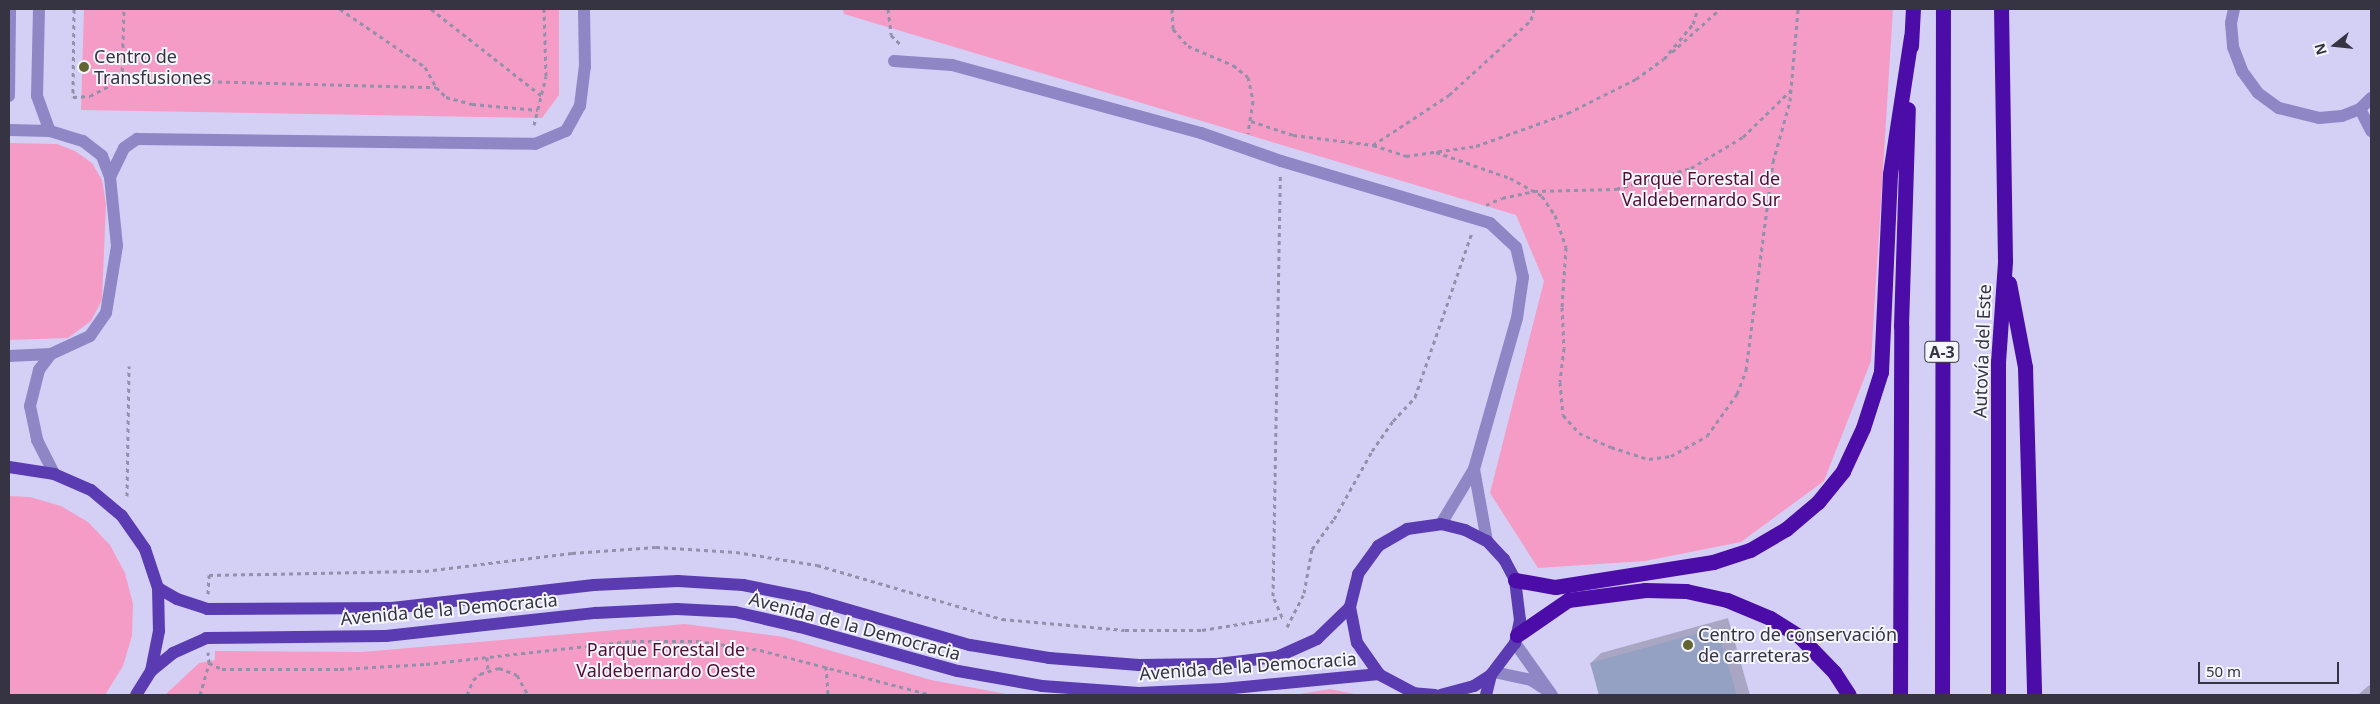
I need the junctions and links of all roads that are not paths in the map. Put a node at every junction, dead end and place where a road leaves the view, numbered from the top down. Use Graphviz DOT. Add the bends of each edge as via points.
graph roads {
  1 [pos="10,9"];
  2 [pos="39,9"];
  3 [pos="584,9"];
  4 [pos="1913,9"];
  5 [pos="1943,9"];
  6 [pos="2002,9"];
  7 [pos="2234,9"];
  8 [pos="1911,38"];
  9 [pos="894,60"];
  10 [pos="9,96"];
  11 [pos="2371,98"];
  12 [pos="2360,109"];
  13 [pos="9,130"];
  14 [pos="50,131"];
  15 [pos="2371,131"];
  16 [pos="110,177"];
  17 [pos="2005,261"];
  18 [pos="51,354"];
  19 [pos="9,356"];
  20 [pos="9,467"];
  21 [pos="1474,469"];
  22 [pos="54,474"];
  23 [pos="1441,524"];
  24 [pos="1487,542"];
  25 [pos="1515,580"];
  26 [pos="158,588"];
  27 [pos="1350,607"];
  28 [pos="1516,639"];
  29 [pos="151,672"];
  30 [pos="1378,674"];
  31 [pos="1492,674"];
  32 [pos="1550,693"];
  33 [pos="1416,694"];
  34 [pos="136,695"];
  35 [pos="1435,695"];
  36 [pos="1441,695"];
  37 [pos="1486,695"];
  38 [pos="1849,695"];
  39 [pos="1900,695"];
  40 [pos="1942,695"];
  41 [pos="1998,695"];
  42 [pos="2034,695"];
  1 -- 10 [label="street"];
  2 -- 14 [label="street" via="36,96"];
  3 -- 16 [label="street" via="580,106 566,131 534,144 138,139 124,148"];
  4 -- 8 [label="highway"];
  5 -- 40 [label="highway, A-3"];
  6 -- 17 [label="highway, Autovía del Este"];
  7 -- 12 [label="street" via="2230,22 2233,47 2242,71 2258,93 2279,108 2318,118 2342,116"];
  8 -- 25 [label="highway" via="1890,174 1881,372 1863,428 1843,471 1818,502 1786,529 1741,553 1672,570 1555,586"];
  8 -- 39 [label="highway" via="1901,326"];
  9 -- 21 [label="street" via="952,65 1245,146 1281,161 1490,223 1516,247 1523,277 1516,318"];
  11 -- 12 [label="street"];
  12 -- 15 [label="street"];
  13 -- 14 [label="street"];
  14 -- 16 [label="street" via="84,141 102,156"];
  16 -- 18 [label="street" via="117,246 106,313 90,336"];
  17 -- 41 [label="highway, Autovía del Este" via="1998,362"];
  17 -- 42 [label="highway" via="2025,367"];
  18 -- 19 [label="street"];
  18 -- 22 [label="street" via="38,370 30,406 37,440"];
  20 -- 22 [label="main road"];
  21 -- 23 [label="street"];
  21 -- 24 [label="street"];
  22 -- 26 [label="main road" via="91,490 122,516 145,549"];
  23 -- 24 [label="main road" via="1465,530"];
  23 -- 27 [label="main road" via="1407,529 1378,546 1358,574"];
  24 -- 25 [label="main road" via="1504,559"];
  25 -- 28 [label="main road" via="1520,600"];
  26 -- 27 [label="main road, Avenida de la Democracia" via="177,599 207,609 392,608 594,584 678,581 743,585 808,598 970,645 1050,658 1139,664 1216,664 1277,657 1317,638"];
  26 -- 29 [label="main road" via="160,630"];
  27 -- 30 [label="main road" via="1357,644"];
  28 -- 31 [label="main road"];
  28 -- 32 [label="street"];
  28 -- 38 [label="highway" via="1568,600 1645,590 1686,591 1727,600 1778,622 1807,644 1834,672"];
  29 -- 30 [label="main road, Avenida de la Democracia" via="173,653 206,638 386,636 596,613 677,608 735,612 958,671 1042,686 1140,693 1223,689"];
  29 -- 34 [label="main road"];
  30 -- 33 [label="main road"];
  31 -- 32 [label="street" via="1531,680"];
  31 -- 36 [label="main road" via="1474,686"];
  31 -- 37 [label="main road"];
  33 -- 35 [label="main road"];
}
